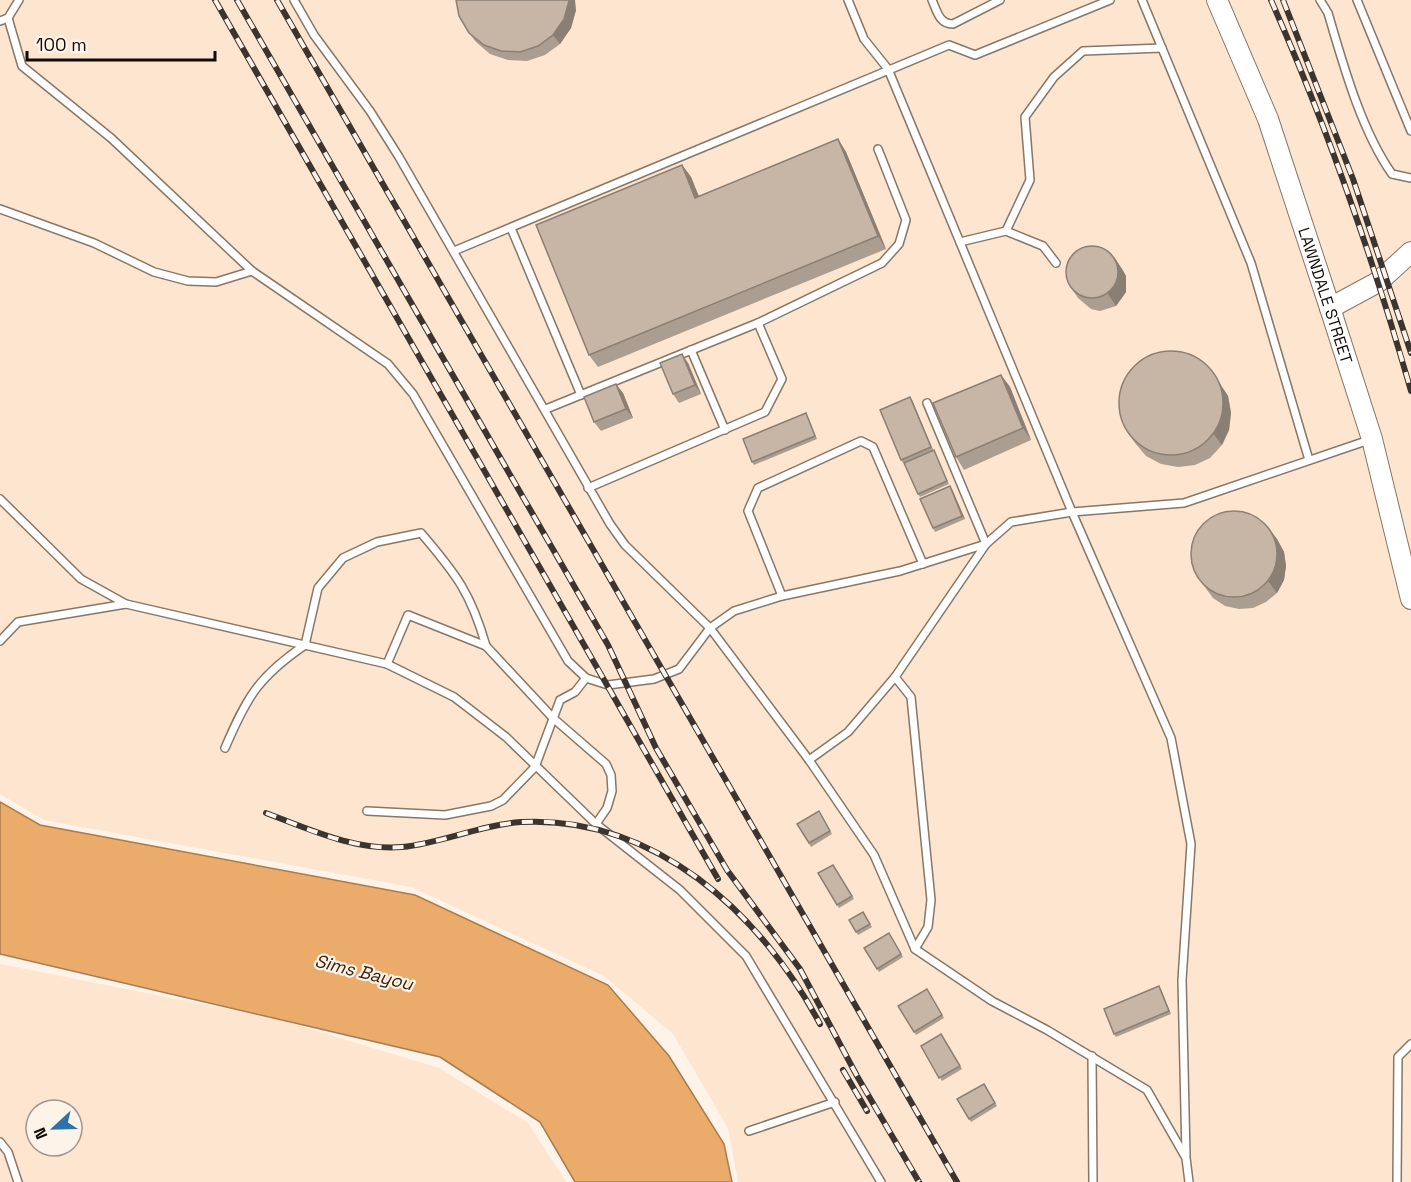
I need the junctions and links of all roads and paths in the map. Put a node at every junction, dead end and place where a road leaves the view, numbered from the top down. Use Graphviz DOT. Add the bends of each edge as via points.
graph roads {
  1 [pos="19,0"];
  2 [pos="294,0"];
  3 [pos="848,0"];
  4 [pos="932,0"];
  5 [pos="1000,0"];
  6 [pos="1110,0"];
  7 [pos="1142,0"];
  8 [pos="1217,0"];
  9 [pos="1320,0"];
  10 [pos="1357,0"];
  11 [pos="8,18"];
  12 [pos="0,21"];
  13 [pos="1162,48"];
  14 [pos="888,69"];
  15 [pos="1411,131"];
  16 [pos="878,149"];
  17 [pos="1411,178"];
  18 [pos="0,209"];
  19 [pos="511,228"];
  20 [pos="1006,231"];
  21 [pos="960,242"];
  22 [pos="454,251"];
  23 [pos="1411,252"];
  24 [pos="1056,263"];
  25 [pos="252,271"];
  26 [pos="1330,308"];
  27 [pos="758,323"];
  28 [pos="691,350"];
  29 [pos="581,395"];
  30 [pos="927,403"];
  31 [pos="546,409"];
  32 [pos="725,430"];
  33 [pos="1372,439"];
  34 [pos="1309,460"];
  35 [pos="588,488"];
  36 [pos="0,499"];
  37 [pos="1072,512"];
  38 [pos="986,544"];
  39 [pos="923,564"];
  40 [pos="782,596"];
  41 [pos="1411,599"];
  42 [pos="126,603"];
  43 [pos="710,628"];
  44 [pos="0,641"];
  45 [pos="305,645"];
  46 [pos="486,646"];
  47 [pos="387,664"];
  48 [pos="895,677"];
  49 [pos="586,678"];
  50 [pos="553,718"];
  51 [pos="225,748"];
  52 [pos="809,760"];
  53 [pos="535,767"];
  54 [pos="368,811"];
  55 [pos="596,824"];
  56 [pos="915,949"];
  57 [pos="1411,1044"];
  58 [pos="1092,1056"];
  59 [pos="835,1102"];
  60 [pos="749,1131"];
  61 [pos="0,1142"];
  62 [pos="1186,1158"];
  63 [pos="18,1182"];
  64 [pos="881,1182"];
  65 [pos="1093,1182"];
  66 [pos="1189,1182"];
  67 [pos="1397,1182"];
  1 -- 11 [label="lane"];
  2 -- 22 [label="lane" via="314,35 370,111"];
  3 -- 14 [label="lane" via="864,39"];
  4 -- 5 [label="lane" via="942,21 953,24"];
  6 -- 14 [label="lane" via="975,55 949,45"];
  7 -- 13 [label="lane"];
  8 -- 26 [label="main road, LAWNDALE STREET" via="1268,119"];
  9 -- 17 [label="lane" via="1380,157 1392,174"];
  10 -- 15 [label="lane"];
  11 -- 12 [label="lane"];
  11 -- 25 [label="lane" via="22,66 111,138"];
  13 -- 20 [label="lane" via="1083,51 1054,77 1025,117 1030,180"];
  13 -- 34 [label="lane" via="1251,263"];
  14 -- 19 [label="lane"];
  14 -- 21 [label="lane"];
  16 -- 27 [label="lane" via="906,220 899,244 882,263"];
  18 -- 25 [label="lane" via="94,243 154,272 216,282"];
  19 -- 22 [label="lane"];
  19 -- 29 [label="lane"];
  20 -- 21 [label="lane"];
  20 -- 24 [label="lane" via="1043,246"];
  21 -- 37 [label="lane"];
  22 -- 31 [label="lane"];
  23 -- 26 [label="main road" via="1378,282"];
  25 -- 49 [label="lane" via="388,364 413,394 568,661"];
  26 -- 33 [label="main road, LAWNDALE STREET"];
  27 -- 28 [label="lane"];
  27 -- 32 [label="lane" via="782,379 765,412"];
  28 -- 29 [label="lane"];
  28 -- 32 [label="lane"];
  29 -- 31 [label="lane"];
  30 -- 38 [label="lane"];
  31 -- 35 [label="lane"];
  32 -- 35 [label="lane"];
  33 -- 34 [label="lane"];
  33 -- 41 [label="main road, LAWNDALE STREET"];
  34 -- 37 [label="lane" via="1184,503"];
  35 -- 43 [label="lane" via="625,545"];
  36 -- 42 [label="lane" via="81,579"];
  37 -- 38 [label="lane" via="1011,522"];
  37 -- 62 [label="lane" via="1171,738 1191,844 1182,981"];
  38 -- 39 [label="lane"];
  38 -- 48 [label="lane"];
  39 -- 40 [label="lane"];
  39 -- 40 [label="lane" via="873,447 861,441 758,488 748,510"];
  40 -- 43 [label="lane" via="734,610"];
  42 -- 44 [label="lane" via="18,622"];
  42 -- 45 [label="lane"];
  43 -- 49 [label="lane" via="680,669 626,684 608,685"];
  43 -- 52 [label="lane"];
  45 -- 46 [label="lane" via="318,588 343,558 377,542 421,533 459,581 475,609"];
  45 -- 47 [label="lane"];
  45 -- 51 [label="lane" via="264,676 245,702"];
  46 -- 47 [label="lane" via="408,615"];
  46 -- 50 [label="lane"];
  47 -- 53 [label="lane" via="454,697 506,736"];
  48 -- 52 [label="lane" via="848,732"];
  48 -- 56 [label="lane" via="911,697 931,900 928,927"];
  49 -- 50 [label="lane" via="575,692 560,700"];
  50 -- 53 [label="lane"];
  50 -- 55 [label="lane" via="606,764 611,776 607,808"];
  52 -- 56 [label="lane" via="874,855"];
  53 -- 54 [label="lane" via="508,796 491,806 445,815"];
  53 -- 55 [label="lane"];
  55 -- 59 [label="lane" via="680,890 746,956"];
  56 -- 58 [label="lane" via="992,1001"];
  57 -- 67 [label="lane" via="1398,1057"];
  58 -- 62 [label="lane" via="1147,1090"];
  58 -- 65 [label="lane"];
  59 -- 60 [label="lane"];
  59 -- 64 [label="lane"];
  61 -- 63 [label="lane" via="8,1152"];
  62 -- 66 [label="lane"];
}
